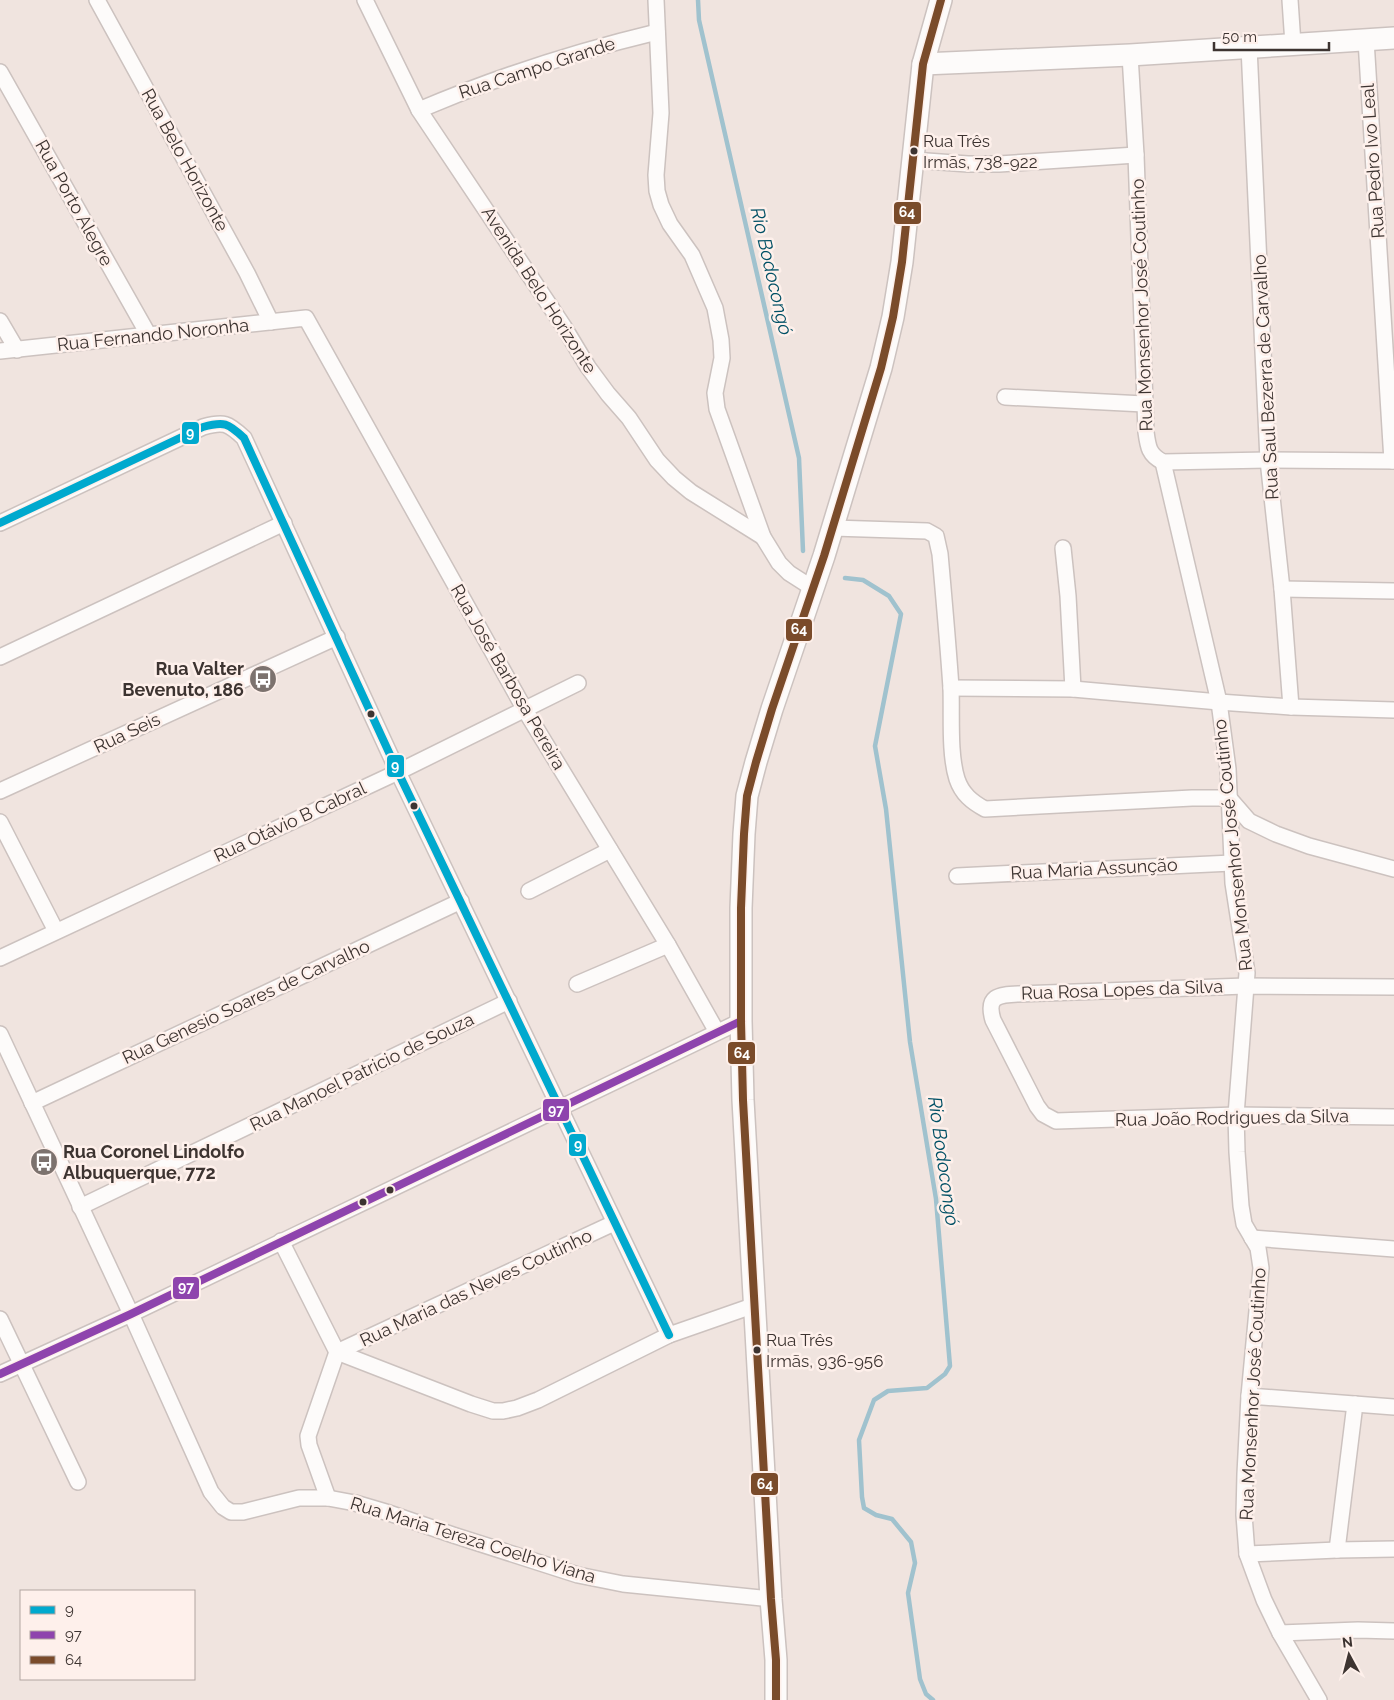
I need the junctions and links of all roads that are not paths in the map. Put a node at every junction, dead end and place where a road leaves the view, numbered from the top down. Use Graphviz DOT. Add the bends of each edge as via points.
graph roads {
  1 [pos="97,0"];
  2 [pos="365,0"];
  3 [pos="656,0"];
  4 [pos="941,0"];
  5 [pos="1290,0"];
  6 [pos="657,32"];
  7 [pos="1394,38"];
  8 [pos="1366,40"];
  9 [pos="1293,44"];
  10 [pos="1249,48"];
  11 [pos="1130,55"];
  12 [pos="923,64"];
  13 [pos="0,72"];
  14 [pos="420,110"];
  15 [pos="1136,155"];
  16 [pos="913,160"];
  17 [pos="306,318"];
  18 [pos="0,321"];
  19 [pos="271,322"];
  20 [pos="148,334"];
  21 [pos="17,350"];
  22 [pos="0,351"];
  23 [pos="1005,397"];
  24 [pos="1144,404"];
  25 [pos="1268,460"];
  26 [pos="1393,461"];
  27 [pos="1163,462"];
  28 [pos="0,523"];
  29 [pos="284,523"];
  30 [pos="833,528"];
  31 [pos="763,537"];
  32 [pos="1063,548"];
  33 [pos="815,587"];
  34 [pos="1282,589"];
  35 [pos="1394,591"];
  36 [pos="337,637"];
  37 [pos="0,657"];
  38 [pos="578,683"];
  39 [pos="951,688"];
  40 [pos="1073,689"];
  41 [pos="1219,702"];
  42 [pos="1291,707"];
  43 [pos="525,710"];
  44 [pos="1394,710"];
  45 [pos="398,772"];
  46 [pos="0,791"];
  47 [pos="1229,798"];
  48 [pos="0,822"];
  49 [pos="610,850"];
  50 [pos="1232,863"];
  51 [pos="1394,869"];
  52 [pos="957,876"];
  53 [pos="530,891"];
  54 [pos="461,901"];
  55 [pos="56,931"];
  56 [pos="668,945"];
  57 [pos="0,958"];
  58 [pos="577,984"];
  59 [pos="1246,986"];
  60 [pos="1394,987"];
  61 [pos="509,1001"];
  62 [pos="993,1020"];
  63 [pos="741,1021"];
  64 [pos="717,1032"];
  65 [pos="0,1034"];
  66 [pos="32,1103"];
  67 [pos="560,1108"];
  68 [pos="1236,1115"];
  69 [pos="1394,1118"];
  70 [pos="80,1207"];
  71 [pos="614,1223"];
  72 [pos="1252,1238"];
  73 [pos="281,1241"];
  74 [pos="1394,1249"];
  75 [pos="755,1305"];
  76 [pos="131,1314"];
  77 [pos="0,1319"];
  78 [pos="669,1335"];
  79 [pos="337,1352"];
  80 [pos="21,1364"];
  81 [pos="0,1374"];
  82 [pos="1249,1396"];
  83 [pos="1355,1404"];
  84 [pos="1394,1407"];
  85 [pos="78,1482"];
  86 [pos="328,1498"];
  87 [pos="1394,1549"];
  88 [pos="1337,1550"];
  89 [pos="1247,1554"];
  90 [pos="771,1599"];
  91 [pos="1394,1631"];
  92 [pos="1280,1633"];
  93 [pos="776,1700"];
  94 [pos="1319,1700"];
  1 -- 19 [label="street, Rua Belo Horizonte"];
  2 -- 14 [label="street, Avenida Belo Horizonte"];
  3 -- 6 [label="street"];
  4 -- 12 [label="street"];
  5 -- 9 [label="street"];
  6 -- 14 [label="street, Rua Campo Grande" via="579,53 457,94"];
  6 -- 31 [label="street" via="661,85 657,192 670,224 692,254 715,308 722,358 715,393 718,409"];
  7 -- 8 [label="street"];
  8 -- 9 [label="street"];
  8 -- 26 [label="street, Rua Pedro Ivo Leal"];
  9 -- 10 [label="street"];
  10 -- 11 [label="street"];
  10 -- 25 [label="street, Rua Saul Bezerra de Carvalho"];
  11 -- 12 [label="street"];
  11 -- 15 [label="street, Rua Monsenhor José Coutinho"];
  12 -- 16 [label="street"];
  13 -- 20 [label="street, Rua Porto Alegre"];
  14 -- 31 [label="street, Avenida Belo Horizonte" via="588,367 629,418 657,460 691,492"];
  15 -- 16 [label="street" via="999,164"];
  15 -- 24 [label="street, Rua Monsenhor José Coutinho"];
  16 -- 30 [label="street" via="894,316"];
  17 -- 19 [label="street, Rua Fernando Noronha"];
  17 -- 43 [label="street, Rua José Barbosa Pereira"];
  18 -- 21 [label="street"];
  19 -- 20 [label="street, Rua Fernando Noronha"];
  20 -- 21 [label="street, Rua Fernando Noronha"];
  21 -- 22 [label="street, Rua Fernando Noronha"];
  23 -- 24 [label="street"];
  24 -- 27 [label="street, Rua Monsenhor José Coutinho" via="1150,454"];
  25 -- 26 [label="street"];
  25 -- 27 [label="street"];
  25 -- 34 [label="street, Rua Saul Bezerra de Carvalho"];
  27 -- 41 [label="street, Rua Monsenhor José Coutinho"];
  28 -- 29 [label="street" via="217,423 225,423 244,438"];
  29 -- 36 [label="street"];
  29 -- 37 [label="street"];
  30 -- 33 [label="street"];
  30 -- 39 [label="street" via="926,532 936,536"];
  31 -- 33 [label="street" via="789,573"];
  32 -- 40 [label="street"];
  33 -- 63 [label="street" via="772,709 747,796 741,908"];
  34 -- 35 [label="street"];
  34 -- 42 [label="street, Rua Saul Bezerra de Carvalho"];
  36 -- 45 [label="street"];
  36 -- 46 [label="street, Rua Seis"];
  38 -- 43 [label="street, Rua Otávio B Cabral"];
  39 -- 40 [label="street"];
  39 -- 47 [label="street" via="957,779 973,803 985,809"];
  40 -- 41 [label="street"];
  41 -- 42 [label="street"];
  41 -- 47 [label="street, Rua Monsenhor José Coutinho"];
  42 -- 44 [label="street"];
  43 -- 45 [label="street, Rua Otávio B Cabral"];
  43 -- 49 [label="street, Rua José Barbosa Pereira"];
  45 -- 54 [label="street"];
  45 -- 55 [label="street, Rua Otávio B Cabral"];
  47 -- 50 [label="street, Rua Monsenhor José Coutinho"];
  47 -- 51 [label="street" via="1249,821 1276,834"];
  48 -- 55 [label="street"];
  49 -- 53 [label="street"];
  49 -- 56 [label="street, Rua José Barbosa Pereira"];
  50 -- 52 [label="street, Rua Maria Assunção"];
  50 -- 59 [label="street, Rua Monsenhor José Coutinho"];
  54 -- 61 [label="street"];
  54 -- 66 [label="street, Rua Genesio Soares de Carvalho"];
  55 -- 57 [label="street, Rua Otávio B Cabral"];
  56 -- 58 [label="street"];
  56 -- 64 [label="street, Rua José Barbosa Pereira"];
  59 -- 60 [label="street, Rua Rosa Lopes da Silva"];
  59 -- 62 [label="street, Rua Rosa Lopes da Silva" via="1004,995 992,1001"];
  59 -- 68 [label="street, Rua Monsenhor José Coutinho"];
  61 -- 67 [label="street"];
  61 -- 70 [label="street, Rua Manoel Patricio de Souza"];
  62 -- 68 [label="street, Rua João Rodrigues da Silva" via="1037,1106 1043,1114 1056,1121"];
  63 -- 64 [label="street"];
  63 -- 75 [label="street"];
  64 -- 67 [label="street"];
  65 -- 66 [label="street"];
  66 -- 70 [label="street"];
  67 -- 71 [label="street"];
  67 -- 73 [label="street"];
  68 -- 69 [label="street, Rua João Rodrigues da Silva"];
  68 -- 72 [label="street, Rua Monsenhor José Coutinho" via="1241,1206 1244,1224"];
  70 -- 76 [label="street"];
  71 -- 78 [label="street"];
  71 -- 79 [label="street, Rua Maria das Neves Coutinho"];
  72 -- 74 [label="street"];
  72 -- 82 [label="street, Rua Monsenhor José Coutinho" via="1258,1248 1261,1268"];
  73 -- 76 [label="street"];
  73 -- 79 [label="street"];
  75 -- 78 [label="street"];
  75 -- 90 [label="street"];
  76 -- 80 [label="street"];
  76 -- 86 [label="street, Rua Maria Tereza Coelho Viana" via="211,1492 223,1507 231,1512 243,1512 300,1498"];
  77 -- 80 [label="street"];
  78 -- 79 [label="street" via="538,1400 503,1412 472,1404"];
  79 -- 86 [label="street" via="308,1436"];
  80 -- 81 [label="street"];
  80 -- 85 [label="street"];
  82 -- 83 [label="street"];
  82 -- 89 [label="street, Rua Monsenhor José Coutinho" via="1244,1515"];
  83 -- 84 [label="street"];
  83 -- 88 [label="street"];
  86 -- 90 [label="street, Rua Maria Tereza Coelho Viana" via="389,1512 578,1575 623,1584"];
  87 -- 88 [label="street"];
  88 -- 89 [label="street"];
  89 -- 92 [label="street, Rua Monsenhor José Coutinho"];
  90 -- 93 [label="street"];
  91 -- 92 [label="street"];
  92 -- 94 [label="street, Rua Monsenhor José Coutinho"];
}
